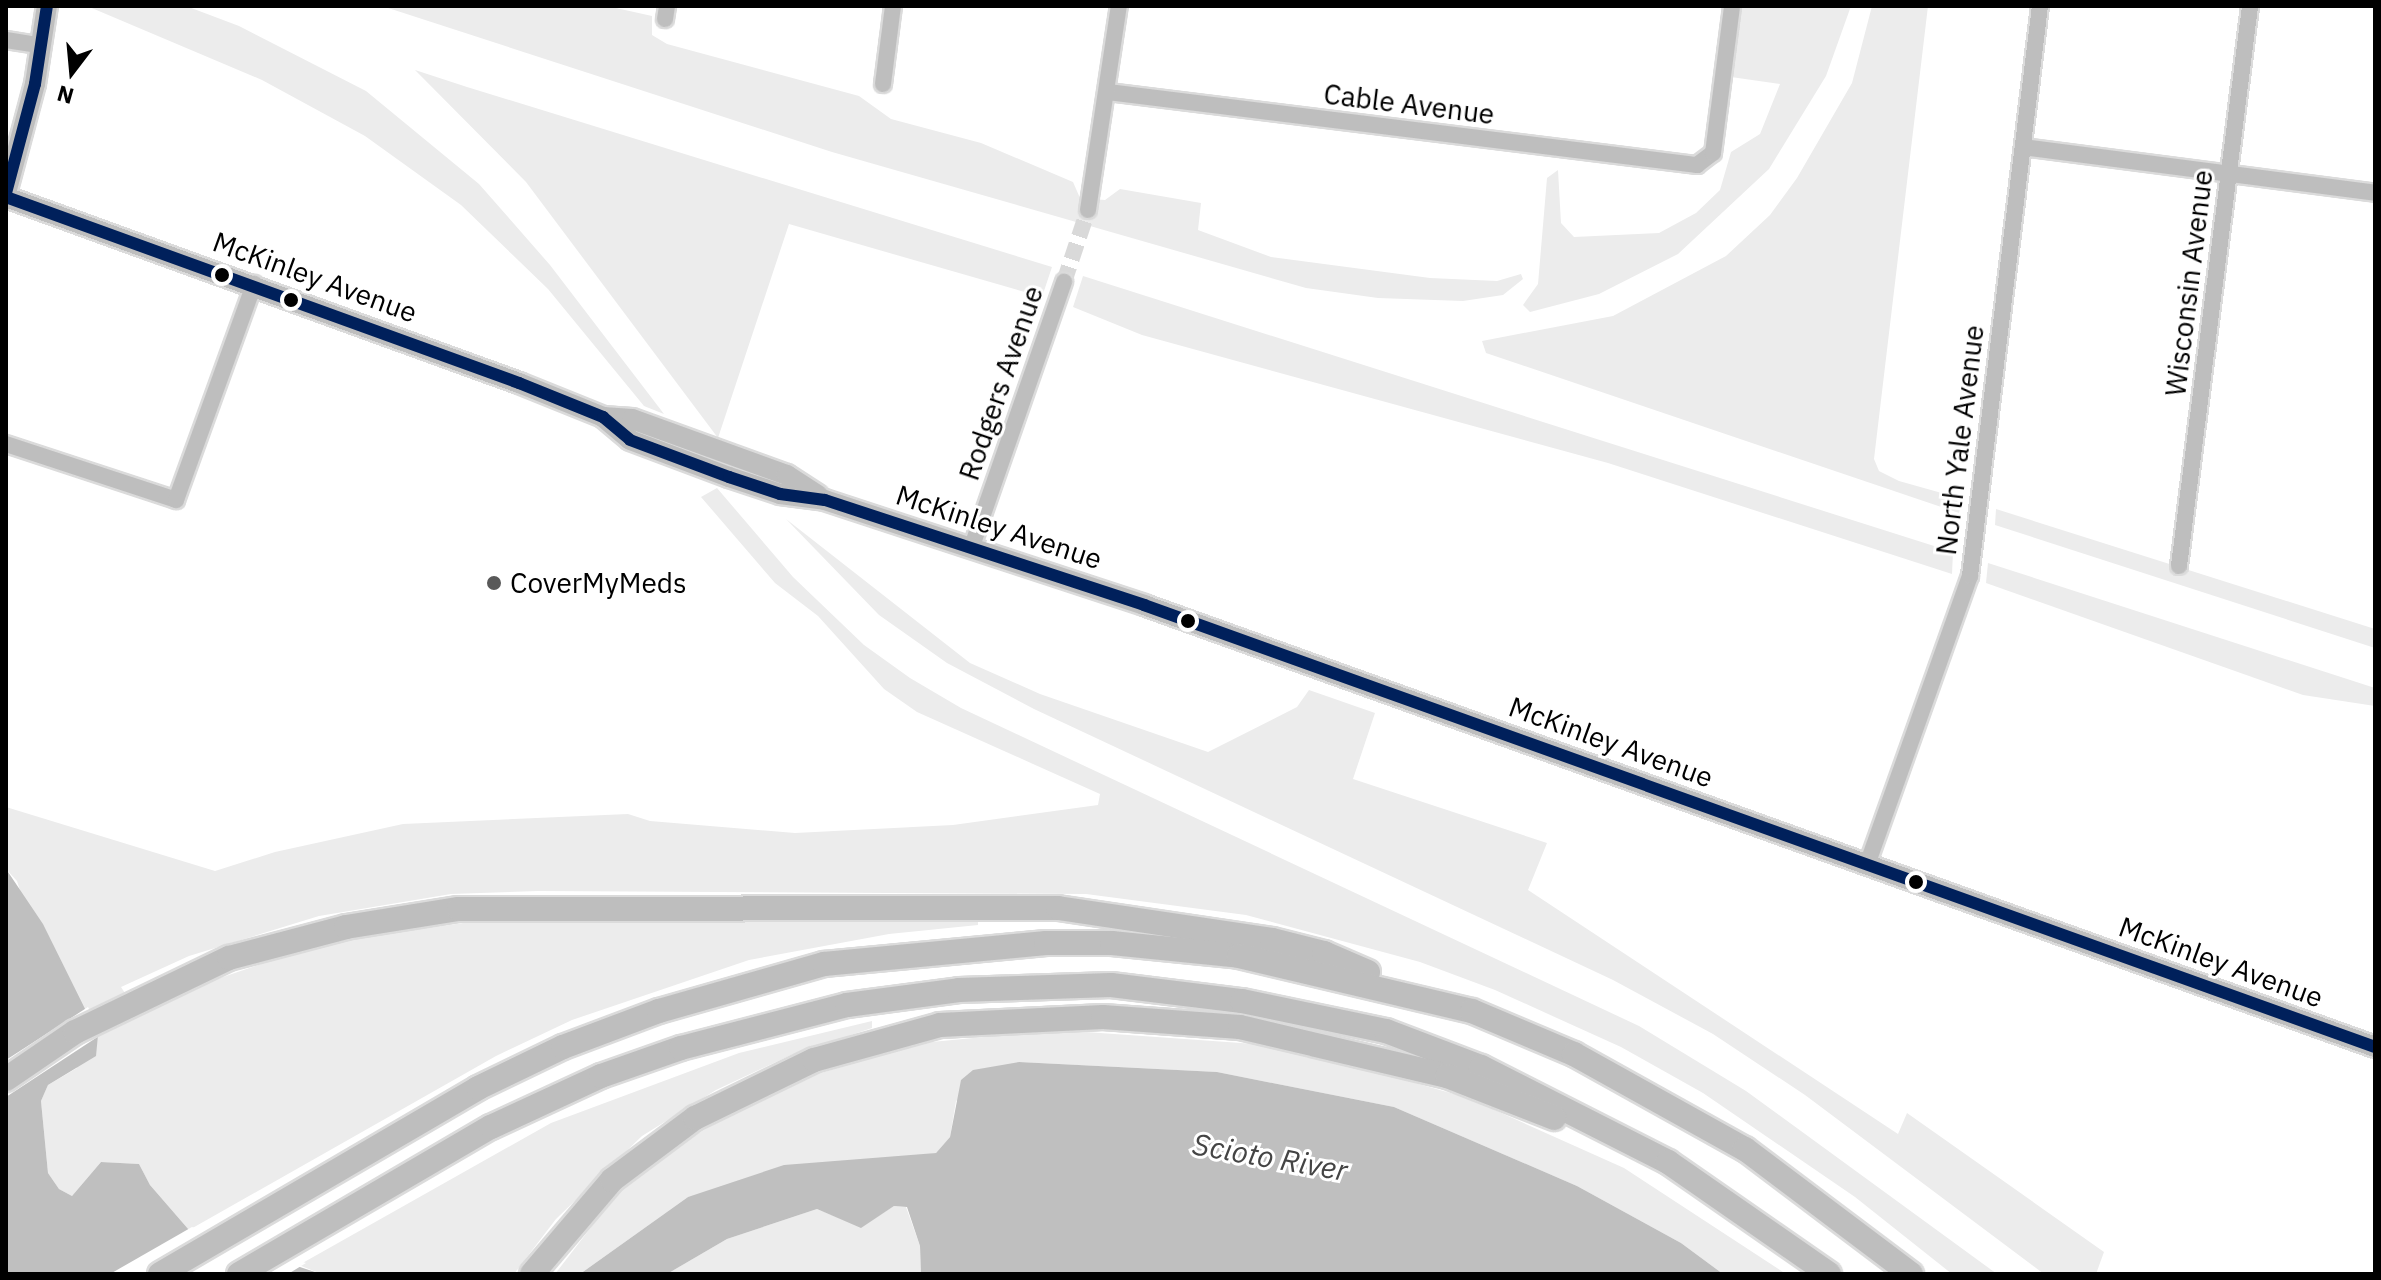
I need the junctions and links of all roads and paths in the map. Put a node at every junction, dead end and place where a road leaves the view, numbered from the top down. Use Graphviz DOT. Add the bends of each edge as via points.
graph roads {
  1 [pos="47,6"];
  2 [pos="893,6"];
  3 [pos="1119,6"];
  4 [pos="1732,6"];
  5 [pos="2040,6"];
  6 [pos="2250,6"];
  7 [pos="6,40"];
  8 [pos="42,46"];
  9 [pos="883,84"];
  10 [pos="1108,92"];
  11 [pos="2023,147"];
  12 [pos="2230,173"];
  13 [pos="2375,193"];
  14 [pos="6,195"];
  15 [pos="1088,210"];
  16 [pos="1064,282"];
  17 [pos="254,284"];
  18 [pos="6,444"];
  19 [pos="972,546"];
  20 [pos="2179,566"];
  21 [pos="1867,865"];
  22 [pos="1421,995"];
  23 [pos="2375,1047"];
  24 [pos="6,1079"];
  25 [pos="1668,1162"];
  26 [pos="160,1274"];
  27 [pos="239,1274"];
  28 [pos="532,1274"];
  29 [pos="1829,1274"];
  30 [pos="1911,1274"];
  1 -- 8 [label="main road"];
  2 -- 9 [label="street"];
  3 -- 10 [label="street"];
  4 -- 10 [label="street, Cable Avenue" via="1713,153 1704,164"];
  5 -- 11 [label="street, North Yale Avenue"];
  6 -- 12 [label="street, Wisconsin Avenue"];
  7 -- 8 [label="street"];
  8 -- 14 [label="main road"];
  10 -- 15 [label="street"];
  11 -- 12 [label="street"];
  11 -- 21 [label="street, North Yale Avenue" via="1970,576"];
  12 -- 13 [label="street"];
  12 -- 20 [label="street, Wisconsin Avenue"];
  14 -- 17 [label="main road, McKinley Avenue"];
  16 -- 19 [label="street, Rodgers Avenue"];
  17 -- 18 [label="street" via="176,500"];
  17 -- 19 [label="main road, McKinley Avenue" via="603,417 632,419 787,475 825,500"];
  19 -- 21 [label="main road, McKinley Avenue"];
  21 -- 23 [label="main road, McKinley Avenue"];
  22 -- 24 [label="highway" via="1324,953 1272,940 1058,908 459,909 346,927 229,958 75,1032"];
  22 -- 26 [label="highway" via="1239,956 1112,943 933,950 824,964 659,1011 563,1047 478,1088"];
  22 -- 30 [label="highway" via="1560,1048 1689,1115 1745,1149"];
  25 -- 27 [label="highway" via="1481,1067 1386,1031 1242,1001 1111,985 974,989 847,1005 601,1076 491,1127"];
  25 -- 28 [label="highway" via="1447,1076 1340,1046 1171,1019 1047,1017 940,1025 814,1060 738,1094 664,1138 574,1219"];
  25 -- 29 [label="highway"];
}
